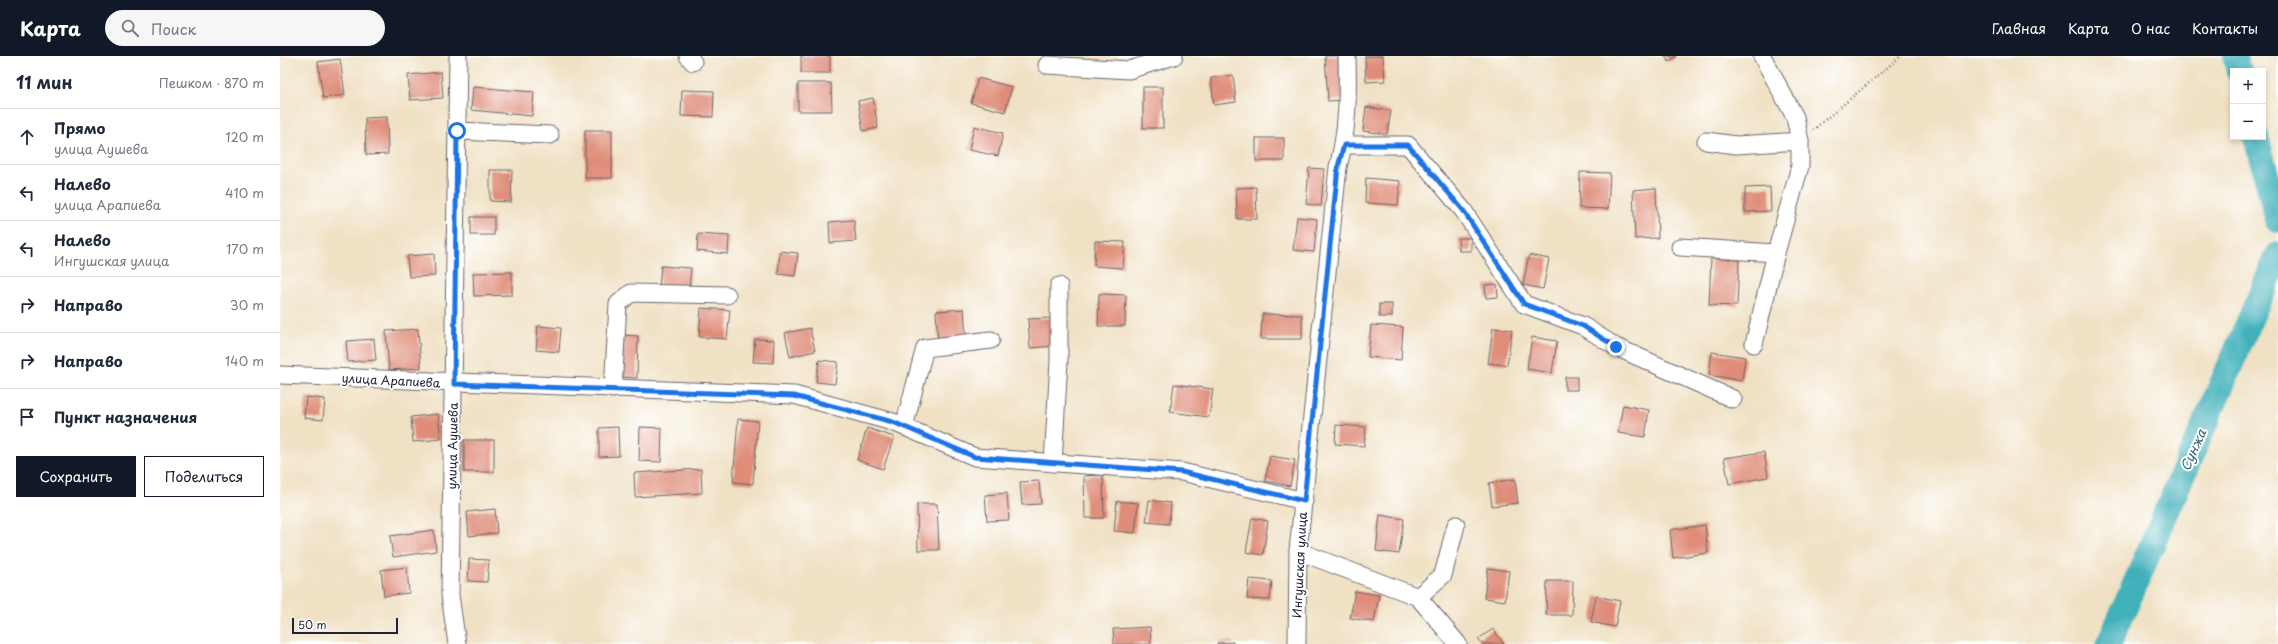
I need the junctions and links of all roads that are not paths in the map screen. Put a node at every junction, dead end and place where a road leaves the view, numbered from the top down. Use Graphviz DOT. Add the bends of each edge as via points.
graph roads {
  1 [pos="458,56"];
  2 [pos="1174,56"];
  3 [pos="1347,56"];
  4 [pos="1762,56"];
  5 [pos="1046,65"];
  6 [pos="457,131"];
  7 [pos="550,135"];
  8 [pos="1706,141"];
  9 [pos="1800,141"];
  10 [pos="1344,145"];
  11 [pos="1680,247"];
  12 [pos="1776,253"];
  13 [pos="1058,286"];
  14 [pos="727,295"];
  15 [pos="991,340"];
  16 [pos="1754,344"];
  17 [pos="280,375"];
  18 [pos="454,384"];
  19 [pos="613,389"];
  20 [pos="1733,399"];
  21 [pos="904,426"];
  22 [pos="1053,463"];
  23 [pos="1304,501"];
  24 [pos="1456,525"];
  25 [pos="1298,551"];
  26 [pos="1418,597"];
  27 [pos="457,644"];
  28 [pos="1297,644"];
  29 [pos="1458,644"];
  1 -- 6 [label="street, улица Аушева"];
  2 -- 5 [label="street" via="1129,70"];
  3 -- 10 [label="street, Ингушская улица" via="1348,104"];
  4 -- 9 [label="street" via="1795,117"];
  6 -- 7 [label="street"];
  6 -- 18 [label="street, улица Аушева"];
  8 -- 9 [label="street" via="1736,145"];
  9 -- 12 [label="street" via="1800,166"];
  10 -- 20 [label="street" via="1408,145 1463,210 1524,304 1583,326 1616,347"];
  10 -- 23 [label="street, Ингушская улица" via="1338,167"];
  11 -- 12 [label="street"];
  12 -- 16 [label="street"];
  13 -- 22 [label="street" via="1059,361"];
  14 -- 19 [label="street" via="631,293 618,304"];
  15 -- 21 [label="street" via="925,348"];
  17 -- 18 [label="street, улица Арапиева"];
  18 -- 19 [label="street, улица Арапиева"];
  18 -- 27 [label="street, улица Аушева" via="450,595"];
  19 -- 21 [label="street, улица Арапиева" via="794,396"];
  21 -- 22 [label="street, улица Арапиева" via="975,457"];
  22 -- 23 [label="street, улица Арапиева" via="1182,472"];
  23 -- 25 [label="street, Ингушская улица"];
  24 -- 26 [label="street" via="1443,575"];
  25 -- 26 [label="street"];
  25 -- 28 [label="street, Ингушская улица"];
  26 -- 29 [label="street"];
}
